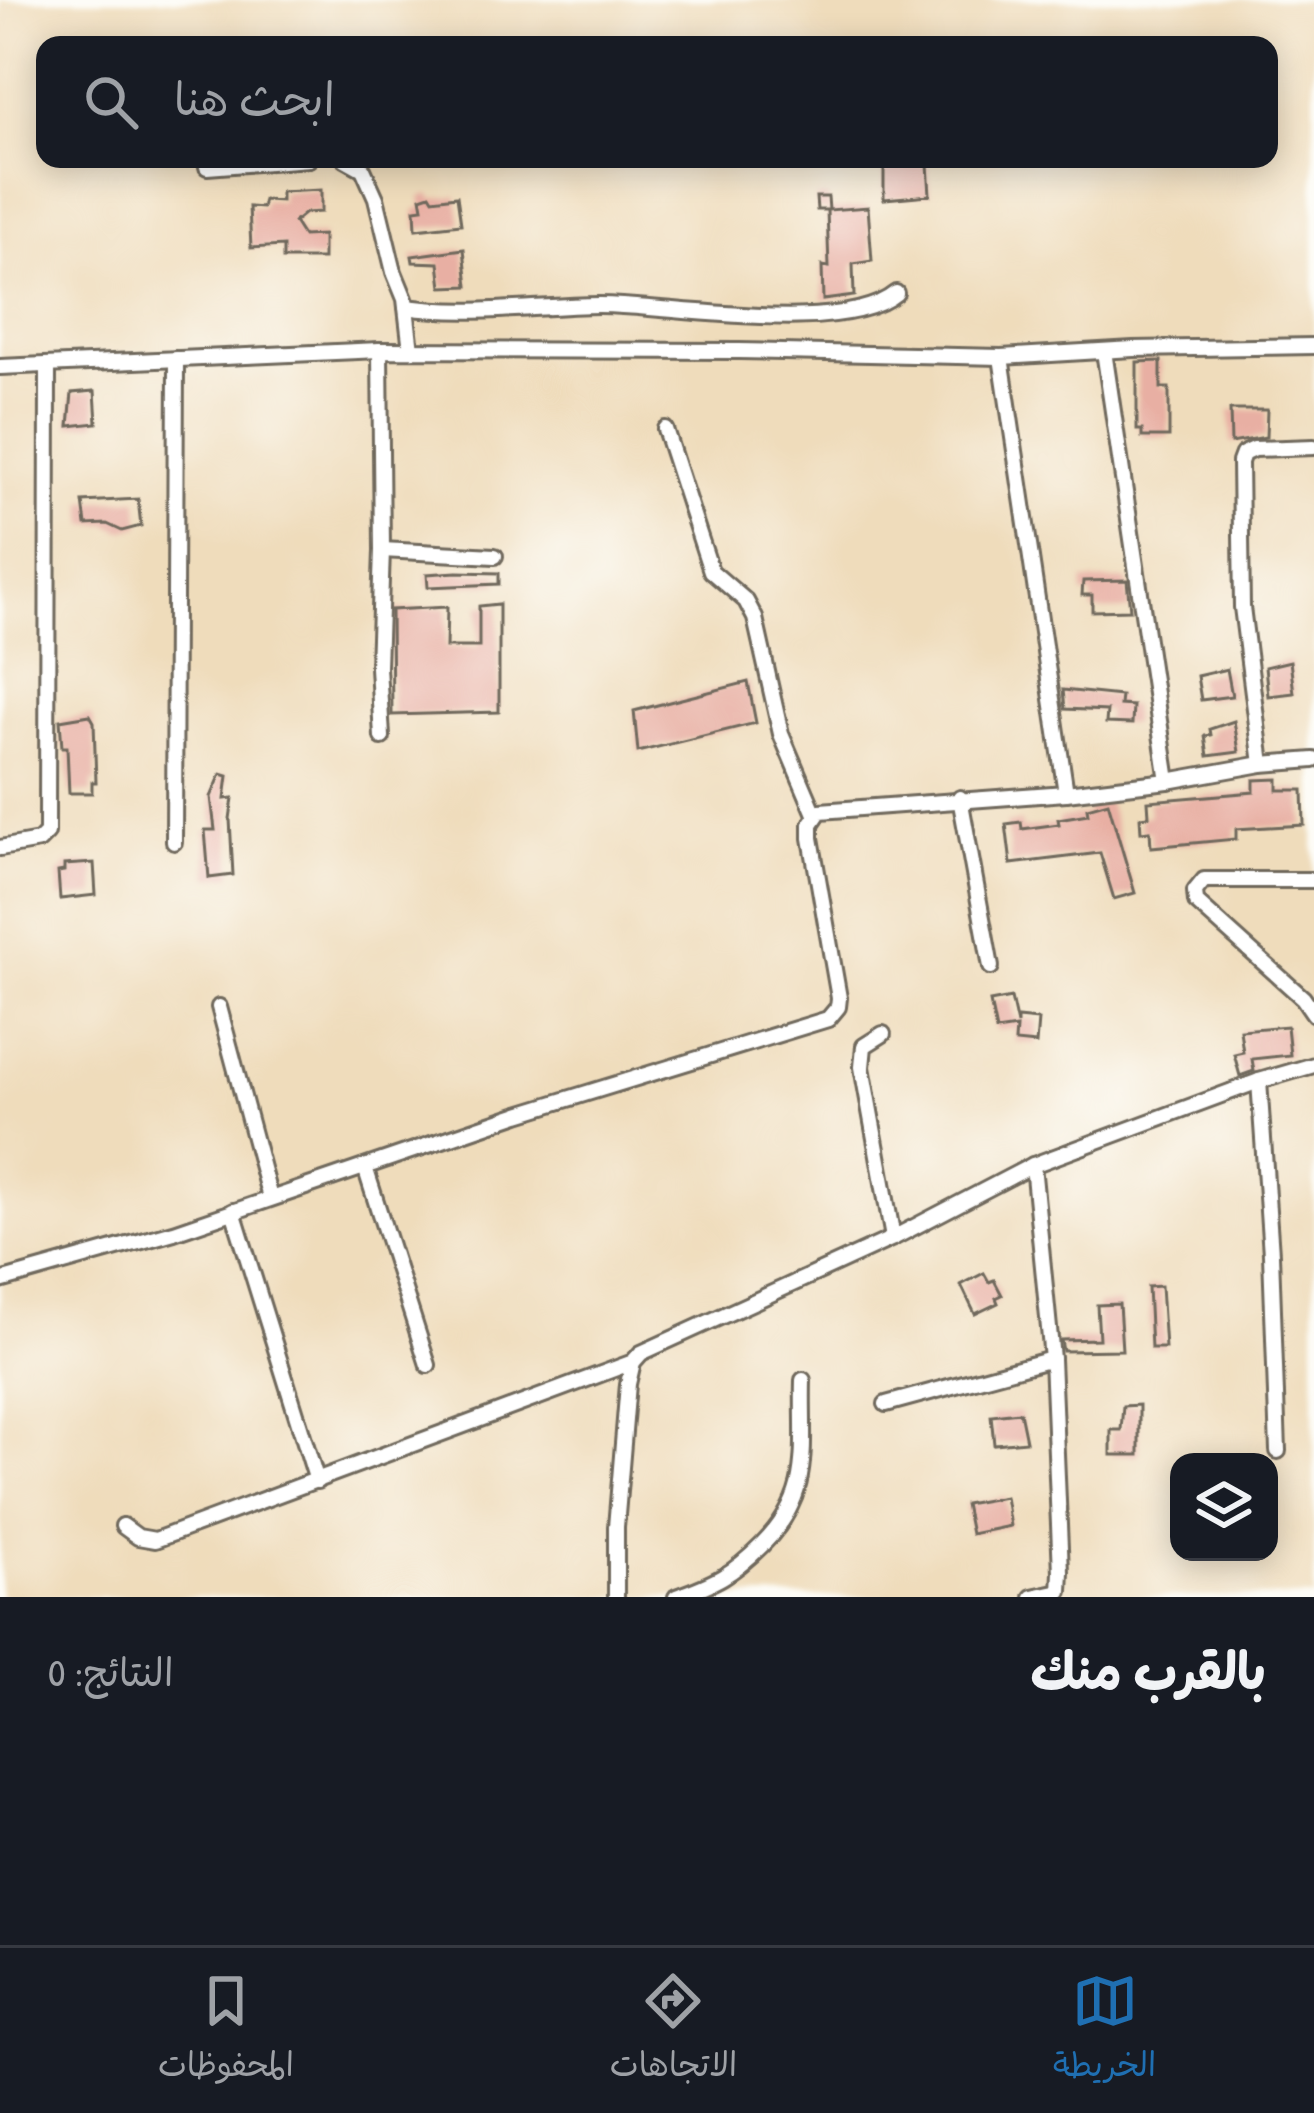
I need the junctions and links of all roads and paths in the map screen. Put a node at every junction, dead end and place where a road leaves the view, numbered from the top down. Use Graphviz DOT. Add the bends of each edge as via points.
graph roads {
  1 [pos="361,168"];
  2 [pos="896,293"];
  3 [pos="406,307"];
  4 [pos="1314,346"];
  5 [pos="380,350"];
  6 [pos="410,350"];
  7 [pos="1104,351"];
  8 [pos="1001,357"];
  9 [pos="176,359"];
  10 [pos="48,366"];
  11 [pos="0,367"];
  12 [pos="665,429"];
  13 [pos="1314,447"];
  14 [pos="382,550"];
  15 [pos="495,556"];
  16 [pos="382,737"];
  17 [pos="1314,760"];
  18 [pos="1262,764"];
  19 [pos="1168,781"];
  20 [pos="1066,793"];
  21 [pos="960,798"];
  22 [pos="815,814"];
  23 [pos="174,842"];
  24 [pos="0,848"];
  25 [pos="1314,880"];
  26 [pos="991,968"];
  27 [pos="219,1007"];
  28 [pos="1314,1014"];
  29 [pos="883,1034"];
  30 [pos="1314,1065"];
  31 [pos="1259,1081"];
  32 [pos="1033,1165"];
  33 [pos="365,1167"];
  34 [pos="270,1198"];
  35 [pos="233,1210"];
  36 [pos="893,1238"];
  37 [pos="0,1281"];
  38 [pos="1052,1359"];
  39 [pos="633,1362"];
  40 [pos="428,1365"];
  41 [pos="802,1380"];
  42 [pos="886,1404"];
  43 [pos="1278,1451"];
  44 [pos="317,1481"];
  45 [pos="123,1526"];
  46 [pos="1060,1594"];
  47 [pos="616,1597"];
  48 [pos="676,1597"];
  49 [pos="1032,1597"];
  1 -- 3 [label="street"];
  2 -- 3 [label="street" via="870,309 784,316 600,305"];
  3 -- 6 [label="street"];
  4 -- 7 [label="street"];
  5 -- 6 [label="street"];
  5 -- 9 [label="street"];
  5 -- 14 [label="street"];
  6 -- 8 [label="street"];
  7 -- 8 [label="street"];
  7 -- 19 [label="street"];
  8 -- 20 [label="street"];
  9 -- 10 [label="street"];
  9 -- 23 [label="street"];
  10 -- 11 [label="street"];
  10 -- 24 [label="street" via="47,833"];
  12 -- 22 [label="street" via="711,571 754,618 781,734"];
  13 -- 18 [label="street" via="1254,449 1240,462 1242,607"];
  14 -- 15 [label="street"];
  14 -- 16 [label="street"];
  17 -- 18 [label="street"];
  18 -- 19 [label="street"];
  19 -- 20 [label="street"];
  20 -- 21 [label="street"];
  21 -- 22 [label="street"];
  21 -- 26 [label="street"];
  22 -- 33 [label="street" via="811,838 839,998 828,1019"];
  25 -- 28 [label="street" via="1204,880 1195,891 1196,902"];
  27 -- 34 [label="street"];
  29 -- 36 [label="street" via="864,1046 862,1067"];
  30 -- 31 [label="street"];
  31 -- 32 [label="street"];
  31 -- 43 [label="street"];
  32 -- 36 [label="street"];
  32 -- 38 [label="street"];
  33 -- 34 [label="street"];
  33 -- 40 [label="street"];
  34 -- 35 [label="street"];
  35 -- 37 [label="street"];
  35 -- 44 [label="street"];
  36 -- 39 [label="street"];
  38 -- 42 [label="street"];
  38 -- 46 [label="street"];
  39 -- 44 [label="street"];
  39 -- 47 [label="street"];
  41 -- 48 [label="street" via="801,1478 785,1523 723,1581"];
  44 -- 45 [label="street" via="155,1540"];
  46 -- 49 [label="street"];
}
